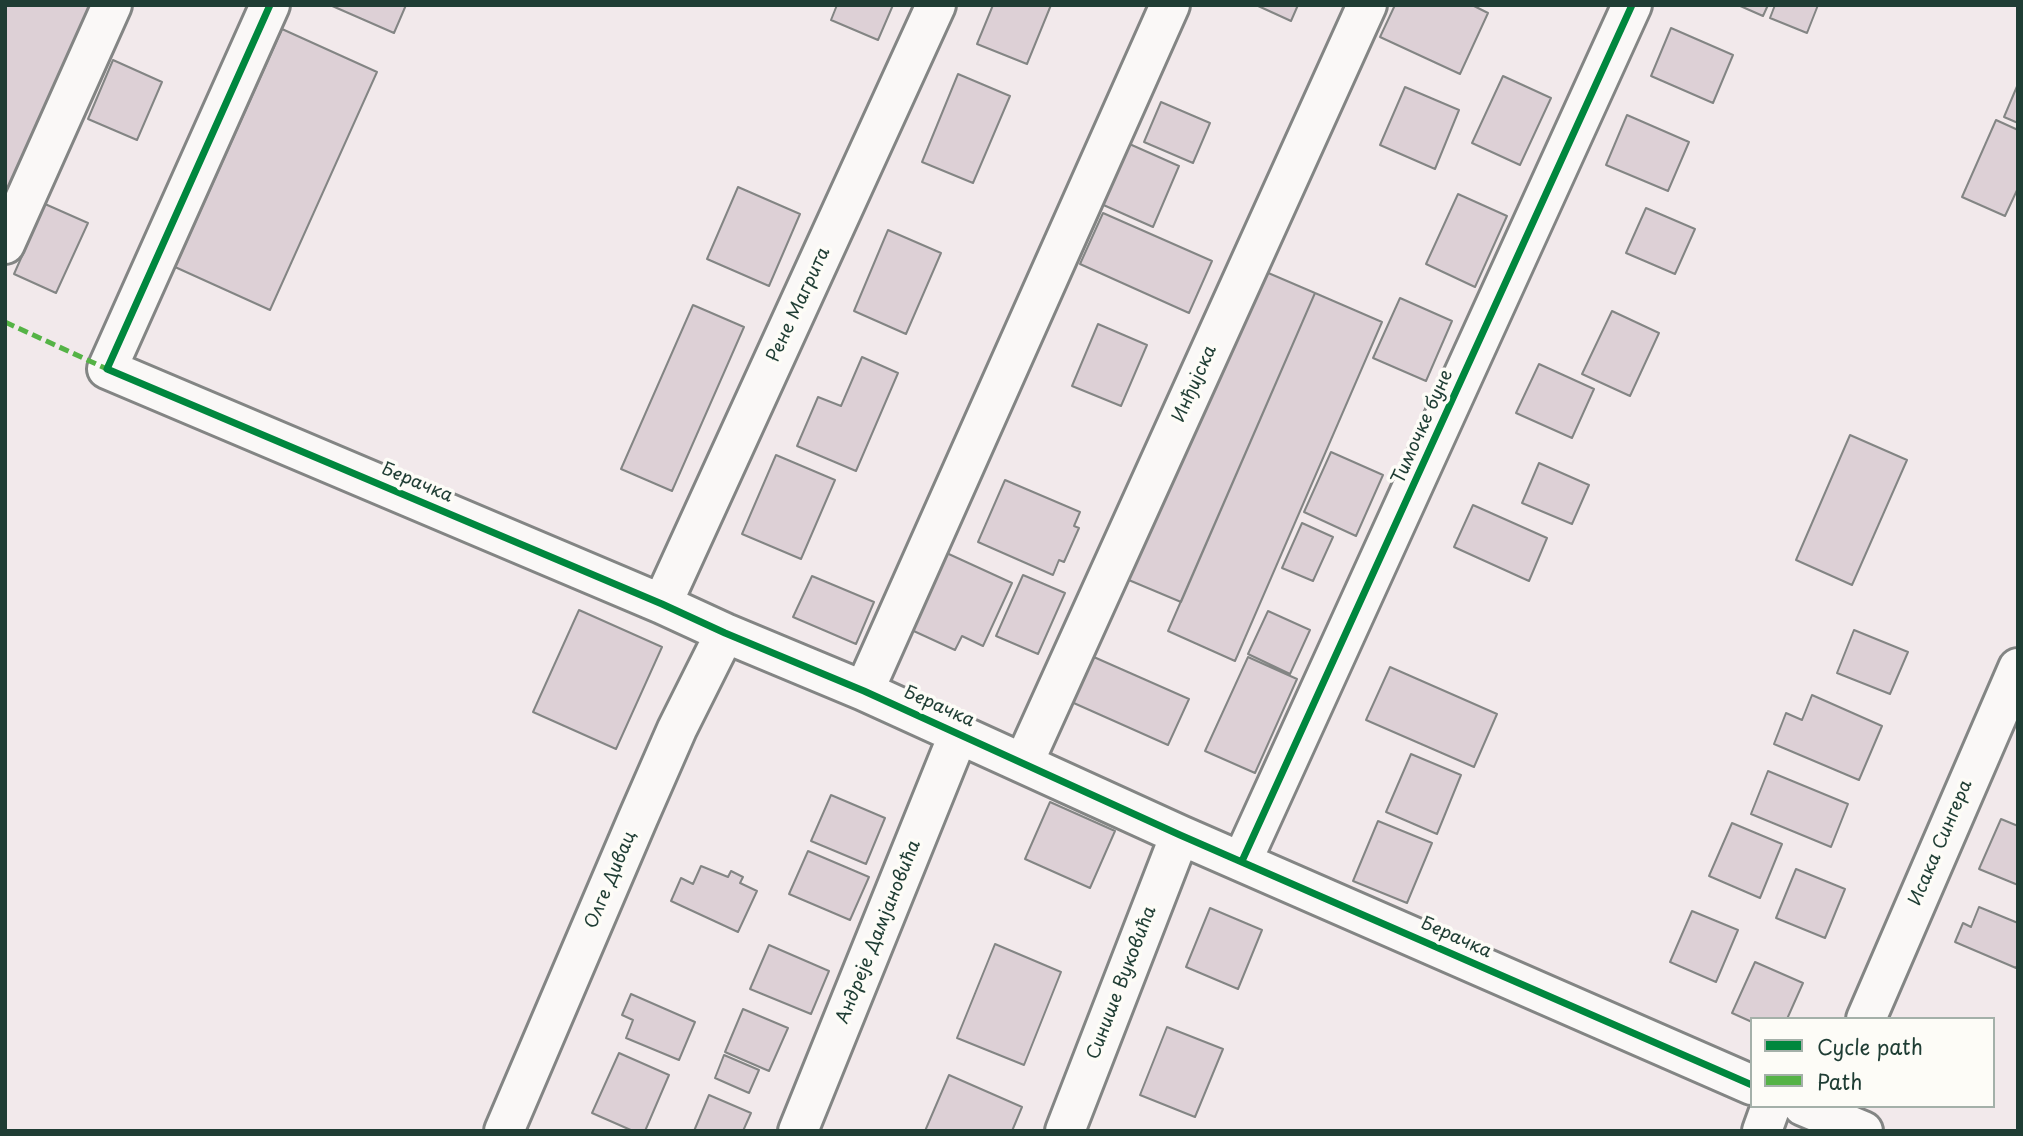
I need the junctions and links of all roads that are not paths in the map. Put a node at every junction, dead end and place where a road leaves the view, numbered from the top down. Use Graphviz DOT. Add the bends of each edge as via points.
graph roads {
  1 [pos="112,5"];
  2 [pos="270,5"];
  3 [pos="936,5"];
  4 [pos="1170,5"];
  5 [pos="1367,5"];
  6 [pos="1632,5"];
  7 [pos="5,244"];
  8 [pos="662,604"];
  9 [pos="725,633"];
  10 [pos="2018,668"];
  11 [pos="864,691"];
  12 [pos="959,733"];
  13 [pos="1024,762"];
  14 [pos="1180,835"];
  15 [pos="1242,861"];
  16 [pos="1867,1017"];
  17 [pos="1750,1084"];
  18 [pos="1770,1108"];
  19 [pos="1818,1109"];
  20 [pos="504,1131"];
  21 [pos="798,1131"];
  22 [pos="1065,1131"];
  23 [pos="1762,1131"];
  24 [pos="1863,1131"];
  1 -- 7 [label="street"];
  2 -- 8 [label="street, Берачка" via="107,369"];
  3 -- 8 [label="street, Рене Магрита"];
  4 -- 11 [label="street"];
  5 -- 13 [label="street, Инђијска"];
  6 -- 15 [label="street, Тимочке буне"];
  8 -- 9 [label="street, Берачка"];
  9 -- 11 [label="street, Берачка"];
  9 -- 20 [label="street, Олге Дивац" via="643,805"];
  10 -- 16 [label="street, Исака Сингера"];
  11 -- 12 [label="street, Берачка"];
  12 -- 13 [label="street, Берачка"];
  12 -- 21 [label="street, Андреје Дамјановића"];
  13 -- 14 [label="street, Берачка"];
  14 -- 15 [label="street, Берачка"];
  14 -- 22 [label="street, Синише Вуковића"];
  15 -- 17 [label="street, Берачка"];
  18 -- 23 [label="street"];
  19 -- 24 [label="street"];
}
